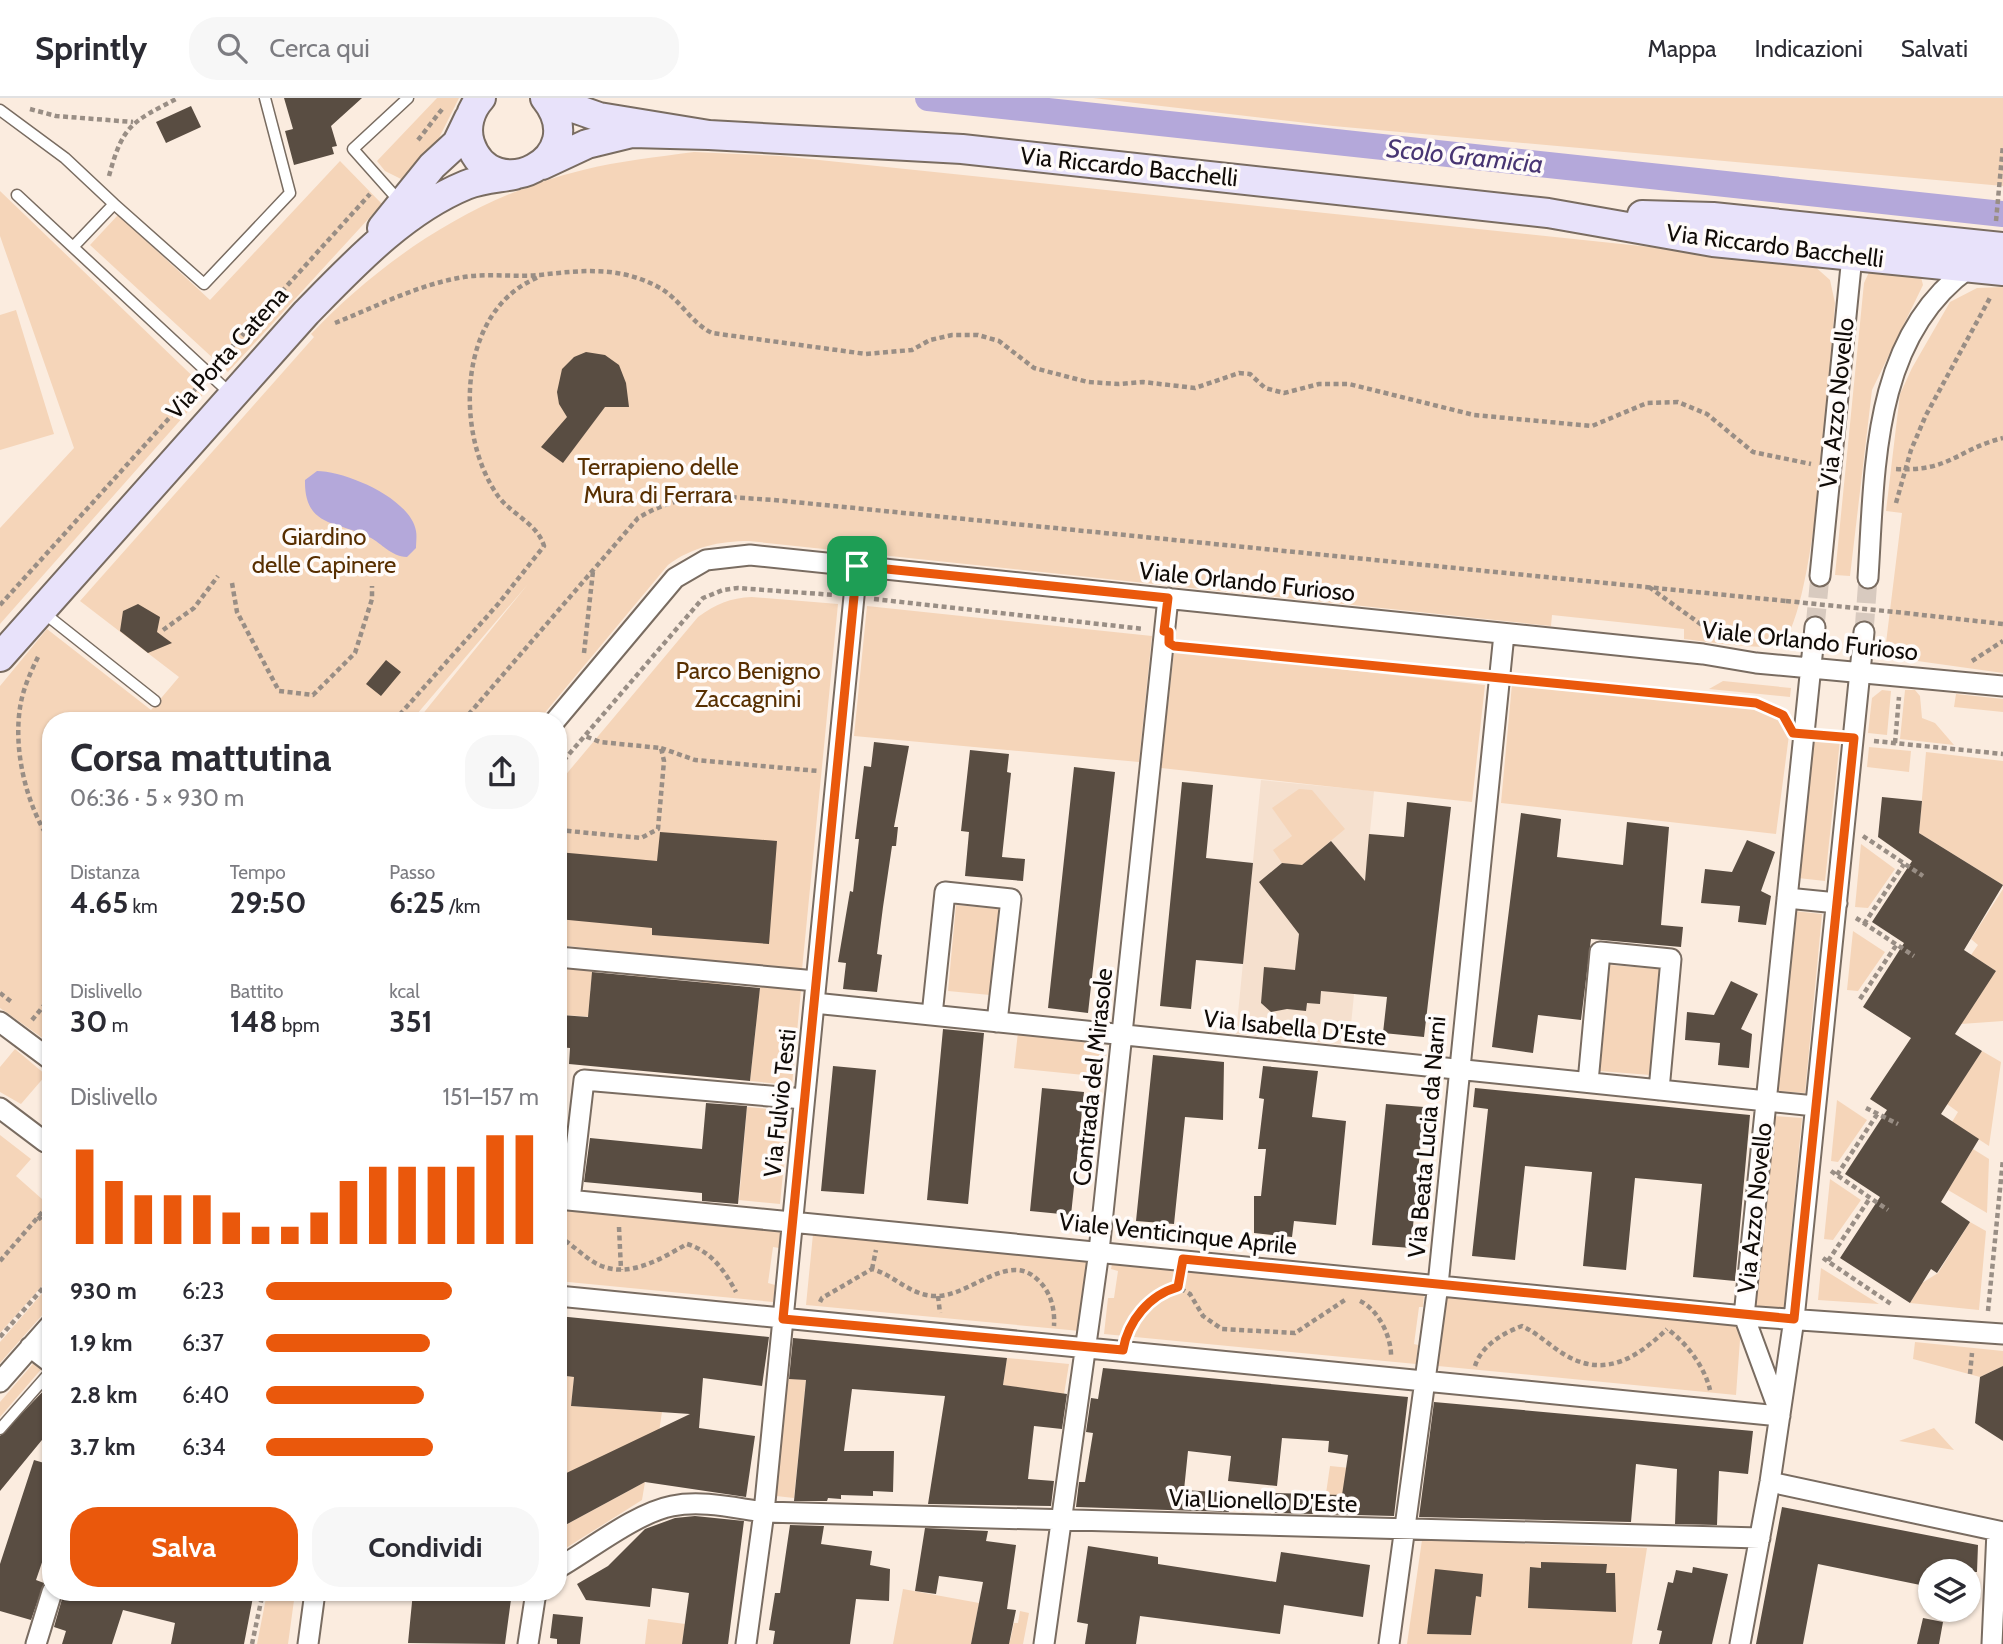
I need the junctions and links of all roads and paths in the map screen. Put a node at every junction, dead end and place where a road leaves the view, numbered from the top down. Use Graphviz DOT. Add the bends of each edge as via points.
graph roads {
  1 [pos="178,98"];
  2 [pos="265,98"];
  3 [pos="408,98"];
  4 [pos="448,98"];
  5 [pos="545,98"];
  6 [pos="17,106"];
  7 [pos="476,107"];
  8 [pos="0,110"];
  9 [pos="133,122"];
  10 [pos="709,135"];
  11 [pos="416,143"];
  12 [pos="2003,145"];
  13 [pos="2003,152"];
  14 [pos="541,165"];
  15 [pos="514,175"];
  16 [pos="371,193"];
  17 [pos="104,194"];
  18 [pos="18,195"];
  19 [pos="114,204"];
  20 [pos="401,204"];
  21 [pos="1853,244"];
  22 [pos="73,247"];
  23 [pos="1939,252"];
  24 [pos="1993,256"];
  25 [pos="352,266"];
  26 [pos="548,274"];
  27 [pos="1923,317"];
  28 [pos="332,324"];
  29 [pos="209,373"];
  30 [pos="232,395"];
  31 [pos="2003,438"];
  32 [pos="1797,463"];
  33 [pos="1875,467"];
  34 [pos="1906,469"];
  35 [pos="1895,509"];
  36 [pos="857,566"];
  37 [pos="593,570"];
  38 [pos="218,576"];
  39 [pos="1820,576"];
  40 [pos="1867,578"];
  41 [pos="232,583"];
  42 [pos="372,586"];
  43 [pos="1648,587"];
  44 [pos="854,597"];
  45 [pos="1168,598"];
  46 [pos="0,605"];
  47 [pos="49,617"];
  48 [pos="2003,624"];
  49 [pos="1815,627"];
  50 [pos="163,630"];
  51 [pos="1164,631"];
  52 [pos="1864,632"];
  53 [pos="1504,634"];
  54 [pos="0,657"];
  55 [pos="1756,663"];
  56 [pos="1811,669"];
  57 [pos="1861,673"];
  58 [pos="1901,676"];
  59 [pos="1500,680"];
  60 [pos="2003,685"];
  61 [pos="580,692"];
  62 [pos="155,701"];
  63 [pos="402,712"];
  64 [pos="471,712"];
  65 [pos="563,712"];
  66 [pos="1804,734"];
  67 [pos="585,736"];
  68 [pos="1854,738"];
  69 [pos="1895,743"];
  70 [pos="661,748"];
  71 [pos="2003,754"];
  72 [pos="567,757"];
  73 [pos="836,773"];
  74 [pos="1845,824"];
  75 [pos="42,826"];
  76 [pos="567,831"];
  77 [pos="1904,864"];
  78 [pos="1923,876"];
  79 [pos="1787,898"];
  80 [pos="1836,904"];
  81 [pos="1864,924"];
  82 [pos="1897,944"];
  83 [pos="1914,956"];
  84 [pos="567,958"];
  85 [pos="816,981"];
  86 [pos="1860,999"];
  87 [pos="814,1003"];
  88 [pos="42,1008"];
  89 [pos="932,1015"];
  90 [pos="34,1017"];
  91 [pos="0,1022"];
  92 [pos="997,1022"];
  93 [pos="1121,1034"];
  94 [pos="42,1053"];
  95 [pos="1457,1069"];
  96 [pos="1588,1082"];
  97 [pos="1659,1090"];
  98 [pos="804,1099"];
  99 [pos="1766,1101"];
  100 [pos="1815,1106"];
  101 [pos="0,1108"];
  102 [pos="1866,1108"];
  103 [pos="1878,1113"];
  104 [pos="1898,1124"];
  105 [pos="42,1140"];
  106 [pos="1810,1157"];
  107 [pos="2003,1159"];
  108 [pos="1837,1175"];
  109 [pos="567,1181"];
  110 [pos="1870,1198"];
  111 [pos="567,1199"];
  112 [pos="1888,1210"];
  113 [pos="42,1212"];
  114 [pos="38,1216"];
  115 [pos="42,1220"];
  116 [pos="793,1220"];
  117 [pos="619,1227"];
  118 [pos="567,1243"];
  119 [pos="1802,1243"];
  120 [pos="1099,1251"];
  121 [pos="1183,1259"];
  122 [pos="0,1261"];
  123 [pos="1828,1261"];
  124 [pos="621,1270"];
  125 [pos="1438,1285"];
  126 [pos="1178,1287"];
  127 [pos="42,1289"];
  128 [pos="567,1297"];
  129 [pos="1673,1308"];
  130 [pos="746,1315"];
  131 [pos="1744,1316"];
  132 [pos="783,1319"];
  133 [pos="1794,1319"];
  134 [pos="810,1321"];
  135 [pos="1667,1328"];
  136 [pos="1926,1328"];
  137 [pos="1995,1333"];
  138 [pos="42,1334"];
  139 [pos="0,1337"];
  140 [pos="1054,1344"];
  141 [pos="1087,1347"];
  142 [pos="30,1348"];
  143 [pos="1123,1350"];
  144 [pos="42,1357"];
  145 [pos="1390,1376"];
  146 [pos="1427,1380"];
  147 [pos="42,1381"];
  148 [pos="0,1382"];
  149 [pos="1472,1385"];
  150 [pos="1710,1407"];
  151 [pos="1780,1416"];
  152 [pos="0,1429"];
  153 [pos="1770,1482"];
  154 [pos="764,1512"];
  155 [pos="1063,1519"];
  156 [pos="1407,1531"];
  157 [pos="2000,1531"];
  158 [pos="1760,1538"];
  159 [pos="567,1563"];
  160 [pos="49,1601"];
  161 [pos="261,1601"];
  162 [pos="314,1601"];
  163 [pos="535,1601"];
  164 [pos="36,1644"];
  165 [pos="252,1644"];
  166 [pos="308,1644"];
  167 [pos="528,1644"];
  168 [pos="746,1644"];
  169 [pos="1044,1644"];
  170 [pos="1389,1644"];
  171 [pos="1740,1644"];
  172 [pos="1992,1644"];
  1 -- 9 [label="path"];
  2 -- 19 [label="lane" via="290,193 204,284"];
  3 -- 20 [label="lane" via="353,149"];
  4 -- 11 [label="path"];
  5 -- 10 [label="main road, Via Riccardo Bacchelli" via="599,117"];
  5 -- 14 [label="main road" via="553,108 558,132 550,156"];
  6 -- 9 [label="path" via="56,116"];
  7 -- 15 [label="main road" via="469,139 473,151 490,169"];
  7 -- 20 [label="main road, Via Porta Catena" via="457,143"];
  8 -- 17 [label="lane" via="65,158"];
  9 -- 17 [label="path" via="122,136"];
  10 -- 14 [label="main road, Via Riccardo Bacchelli" via="632,133 587,145"];
  10 -- 21 [label="main road, Via Riccardo Bacchelli" via="962,149 1548,213 1713,242"];
  12 -- 13 [label="path"];
  13 -- 24 [label="path"];
  14 -- 15 [label="main road, Via Riccardo Bacchelli"];
  15 -- 25 [label="main road, Via Porta Catena" via="468,184 440,199"];
  16 -- 29 [label="path, Via Porta Catena"];
  17 -- 19 [label="lane"];
  18 -- 22 [label="lane"];
  19 -- 22 [label="lane"];
  20 -- 25 [label="main road, Via Porta Catena"];
  21 -- 23 [label="main road, Via Riccardo Bacchelli"];
  21 -- 39 [label="street, Via Azzo Novello"];
  22 -- 29 [label="lane"];
  23 -- 24 [label="main road, Via Riccardo Bacchelli"];
  23 -- 27 [label="street"];
  24 -- 27 [label="street, Via Azzo Novello" via="1954,278"];
  24 -- 34 [label="path" via="1990,301 1926,415"];
  25 -- 30 [label="main road, Via Porta Catena"];
  26 -- 28 [label="path" via="446,281"];
  26 -- 32 [label="path" via="588,268 622,273 660,288 712,332 866,354 912,349 952,335 978,335 999,341 1034,368 1088,382 1195,388 1239,373 1250,374 1265,388 1284,393 1319,384 1349,384 1474,415 1592,426 1647,403 1678,402 1707,414 1753,452"];
  26 -- 63 [label="path" via="520,288 491,321 470,369 468,395 481,465 499,497 540,533 544,546"];
  27 -- 33 [label="street, Via Azzo Novello" via="1889,384"];
  29 -- 30 [label="lane"];
  29 -- 46 [label="path, Via Porta Catena"];
  30 -- 47 [label="main road, Via Porta Catena"];
  31 -- 34 [label="path" via="1944,465"];
  33 -- 34 [label="path"];
  33 -- 40 [label="street, Via Azzo Novello"];
  34 -- 35 [label="path"];
  36 -- 44 [label="street, Via Fulvio Testi"];
  36 -- 45 [label="street, Viale Orlando Furioso"];
  36 -- 61 [label="street, Viale Orlando Furioso" via="750,555 698,563 663,590"];
  37 -- 43 [label="path" via="638,518 661,504 697,496"];
  37 -- 61 [label="path"];
  37 -- 64 [label="path"];
  38 -- 50 [label="path" via="194,608"];
  41 -- 42 [label="path" via="237,612 279,691 313,695 355,653"];
  43 -- 48 [label="path, bridge"];
  43 -- 55 [label="path"];
  44 -- 51 [label="path"];
  44 -- 67 [label="path" via="738,589 703,598"];
  44 -- 73 [label="street, Via Fulvio Testi"];
  45 -- 51 [label="street, Contrada del Mirasole"];
  45 -- 53 [label="street, Viale Orlando Furioso"];
  47 -- 54 [label="main road, Via Porta Catena"];
  47 -- 62 [label="lane"];
  47 -- 75 [label="path" via="21,703 19,731 29,802"];
  49 -- 56 [label="street, Via Azzo Novello"];
  51 -- 59 [label="path" via="1169,632 1169,643 1174,646"];
  51 -- 93 [label="street, Contrada del Mirasole"];
  52 -- 57 [label="street, Via Azzo Novello"];
  53 -- 55 [label="street, Viale Orlando Furioso"];
  53 -- 59 [label="street, Via Beata Lucia da Narni"];
  55 -- 56 [label="street, Viale Orlando Furioso"];
  56 -- 57 [label="street, Viale Orlando Furioso"];
  56 -- 66 [label="street, Via Azzo Novello"];
  57 -- 58 [label="street, Viale Orlando Furioso"];
  57 -- 68 [label="street, Via Azzo Novello"];
  58 -- 60 [label="street, Viale Orlando Furioso"];
  58 -- 69 [label="path"];
  59 -- 66 [label="path" via="1756,703 1783,715 1793,733"];
  59 -- 95 [label="street, Via Beata Lucia da Narni"];
  61 -- 65 [label="street, Viale Orlando Furioso"];
  66 -- 79 [label="street, Via Azzo Novello"];
  67 -- 70 [label="path" via="600,742"];
  67 -- 72 [label="path"];
  68 -- 69 [label="path"];
  68 -- 74 [label="street, Via Azzo Novello"];
  69 -- 71 [label="path"];
  70 -- 73 [label="path" via="695,760"];
  70 -- 76 [label="path" via="658,829 641,838"];
  73 -- 85 [label="street, Via Fulvio Testi"];
  74 -- 77 [label="path"];
  74 -- 80 [label="street, Via Azzo Novello"];
  77 -- 78 [label="path"];
  77 -- 81 [label="path"];
  79 -- 80 [label="street"];
  79 -- 99 [label="street, Via Azzo Novello"];
  80 -- 81 [label="path"];
  80 -- 100 [label="street, Via Azzo Novello"];
  81 -- 82 [label="path"];
  82 -- 83 [label="path"];
  82 -- 86 [label="path"];
  84 -- 85 [label="street"];
  85 -- 87 [label="street, Via Fulvio Testi"];
  87 -- 89 [label="street, Via Isabella D'Este"];
  87 -- 98 [label="street, Via Fulvio Testi"];
  88 -- 90 [label="path"];
  89 -- 92 [label="street, Via Isabella D'Este"];
  89 -- 92 [label="street" via="945,892 1011,899"];
  91 -- 94 [label="street"];
  92 -- 93 [label="street, Via Isabella D'Este"];
  93 -- 95 [label="street, Via Isabella D'Este"];
  93 -- 120 [label="street, Contrada del Mirasole"];
  95 -- 96 [label="street, Via Isabella D'Este"];
  95 -- 125 [label="street, Via Beata Lucia da Narni"];
  96 -- 97 [label="street, Via Isabella D'Este"];
  96 -- 97 [label="street" via="1600,952 1671,959"];
  97 -- 99 [label="street, Via Isabella D'Este"];
  98 -- 109 [label="street" via="584,1080"];
  98 -- 116 [label="street, Via Fulvio Testi"];
  99 -- 100 [label="street, Via Azzo Novello"];
  99 -- 131 [label="street, Via Azzo Novello"];
  100 -- 106 [label="street, Via Azzo Novello"];
  101 -- 105 [label="street"];
  102 -- 103 [label="path"];
  103 -- 104 [label="path"];
  103 -- 108 [label="path"];
  106 -- 108 [label="path"];
  106 -- 119 [label="street, Via Azzo Novello"];
  107 -- 137 [label="path"];
  108 -- 110 [label="path"];
  110 -- 112 [label="path"];
  110 -- 123 [label="path"];
  111 -- 116 [label="street, Viale Venticinque Aprile"];
  113 -- 114 [label="path"];
  114 -- 115 [label="path"];
  114 -- 122 [label="path"];
  116 -- 120 [label="street, Viale Venticinque Aprile"];
  116 -- 132 [label="street, Via Fulvio Testi"];
  117 -- 124 [label="path"];
  118 -- 124 [label="path" via="592,1261"];
  119 -- 123 [label="path"];
  119 -- 133 [label="street, Via Azzo Novello"];
  120 -- 121 [label="street, Viale Venticinque Aprile"];
  120 -- 141 [label="street, Contrada del Mirasole"];
  121 -- 125 [label="street, Viale Venticinque Aprile"];
  121 -- 126 [label="path"];
  123 -- 136 [label="path"];
  124 -- 130 [label="path" via="636,1269 687,1244 702,1248 735,1289"];
  125 -- 129 [label="street, Viale Venticinque Aprile"];
  125 -- 146 [label="street, Via Beata Lucia da Narni"];
  126 -- 143 [label="path" via="1143,1309 1126,1332"];
  126 -- 145 [label="path" via="1190,1294 1203,1316 1222,1329 1295,1333 1342,1301 1356,1299 1368,1305 1383,1325 1392,1350"];
  127 -- 139 [label="path"];
  128 -- 130 [label="street"];
  129 -- 131 [label="street, Viale Venticinque Aprile"];
  129 -- 135 [label="path"];
  130 -- 132 [label="street"];
  131 -- 133 [label="street, Viale Venticinque Aprile"];
  131 -- 151 [label="street"];
  132 -- 134 [label="street"];
  132 -- 154 [label="street, Via Fulvio Testi"];
  133 -- 136 [label="street, Viale Venticinque Aprile"];
  133 -- 151 [label="street, Via Azzo Novello"];
  134 -- 140 [label="street"];
  134 -- 140 [label="path" via="822,1298 872,1269 886,1273 914,1294 938,1296 1017,1268 1031,1273 1046,1288 1055,1316"];
  135 -- 149 [label="path" via="1641,1351 1609,1367 1588,1366 1522,1326 1481,1353"];
  135 -- 150 [label="path" via="1706,1376"];
  136 -- 137 [label="street, Viale Venticinque Aprile"];
  138 -- 142 [label="street"];
  140 -- 141 [label="street"];
  141 -- 143 [label="street"];
  141 -- 155 [label="street, Contrada del Mirasole"];
  142 -- 144 [label="street"];
  142 -- 148 [label="street"];
  143 -- 145 [label="street"];
  145 -- 146 [label="street"];
  146 -- 149 [label="street"];
  146 -- 156 [label="street, Via Beata Lucia da Narni"];
  147 -- 152 [label="lane"];
  149 -- 150 [label="street"];
  150 -- 151 [label="street"];
  151 -- 153 [label="street, Via Azzo Novello"];
  153 -- 157 [label="street"];
  153 -- 158 [label="street, Via Azzo Novello"];
  154 -- 155 [label="street, Via Lionello D'Este"];
  154 -- 159 [label="street, Via Lionello D'Este" via="701,1505 661,1509"];
  154 -- 168 [label="street, Via Fulvio Testi"];
  155 -- 156 [label="street, Via Lionello D'Este"];
  155 -- 169 [label="street, Contrada del Mirasole"];
  156 -- 158 [label="street, Via Lionello D'Este"];
  156 -- 170 [label="street, Via Beata Lucia da Narni"];
  157 -- 172 [label="street"];
  158 -- 171 [label="street, Via Azzo Novello"];
  160 -- 164 [label="street"];
  161 -- 165 [label="path"];
  162 -- 166 [label="street"];
  163 -- 167 [label="street"];
}
